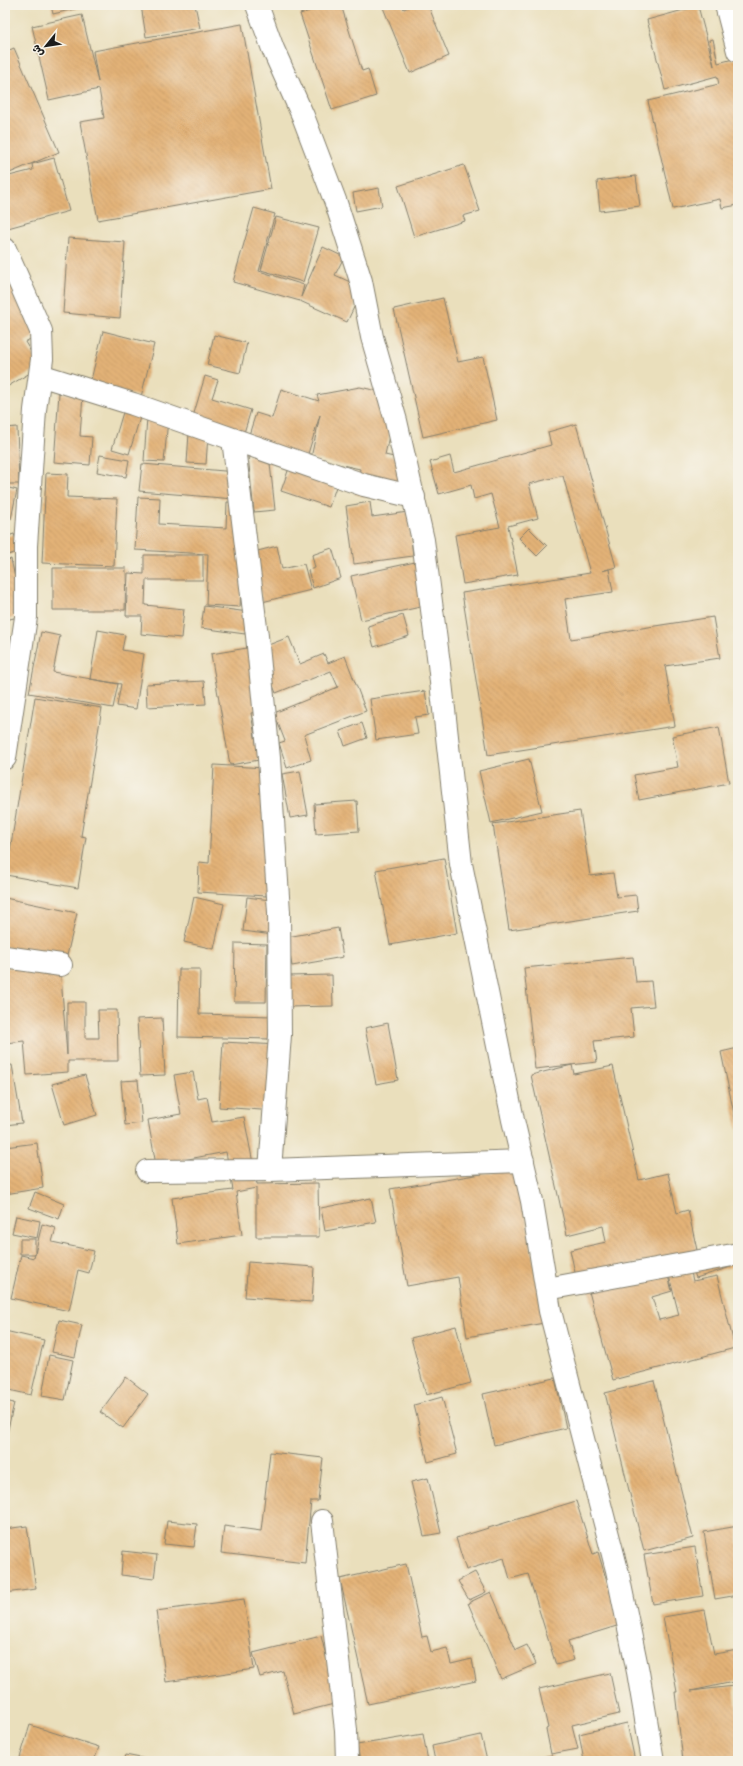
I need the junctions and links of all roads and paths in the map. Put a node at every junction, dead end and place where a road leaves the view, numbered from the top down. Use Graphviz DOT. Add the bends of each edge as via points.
graph roads {
  1 [pos="257,5"];
  2 [pos="726,5"];
  3 [pos="738,51"];
  4 [pos="5,250"];
  5 [pos="40,375"];
  6 [pos="233,438"];
  7 [pos="414,497"];
  8 [pos="5,758"];
  9 [pos="5,956"];
  10 [pos="61,964"];
  11 [pos="523,1161"];
  12 [pos="270,1170"];
  13 [pos="147,1171"];
  14 [pos="738,1254"];
  15 [pos="547,1289"];
  16 [pos="322,1521"];
  17 [pos="347,1761"];
  18 [pos="653,1761"];
  1 -- 7 [label="street" via="336,204 361,281 372,337"];
  2 -- 3 [label="street"];
  4 -- 5 [label="street" via="42,331"];
  5 -- 6 [label="street"];
  5 -- 8 [label="street" via="35,410 26,546 26,617"];
  6 -- 7 [label="street" via="364,485"];
  6 -- 12 [label="street" via="266,720 279,912 280,1035"];
  7 -- 11 [label="street" via="424,540 461,864"];
  9 -- 10 [label="street"];
  11 -- 12 [label="street"];
  11 -- 15 [label="street"];
  12 -- 13 [label="street"];
  14 -- 15 [label="street"];
  15 -- 18 [label="street" via="554,1326 617,1570"];
  16 -- 17 [label="street" via="346,1730"];
}
